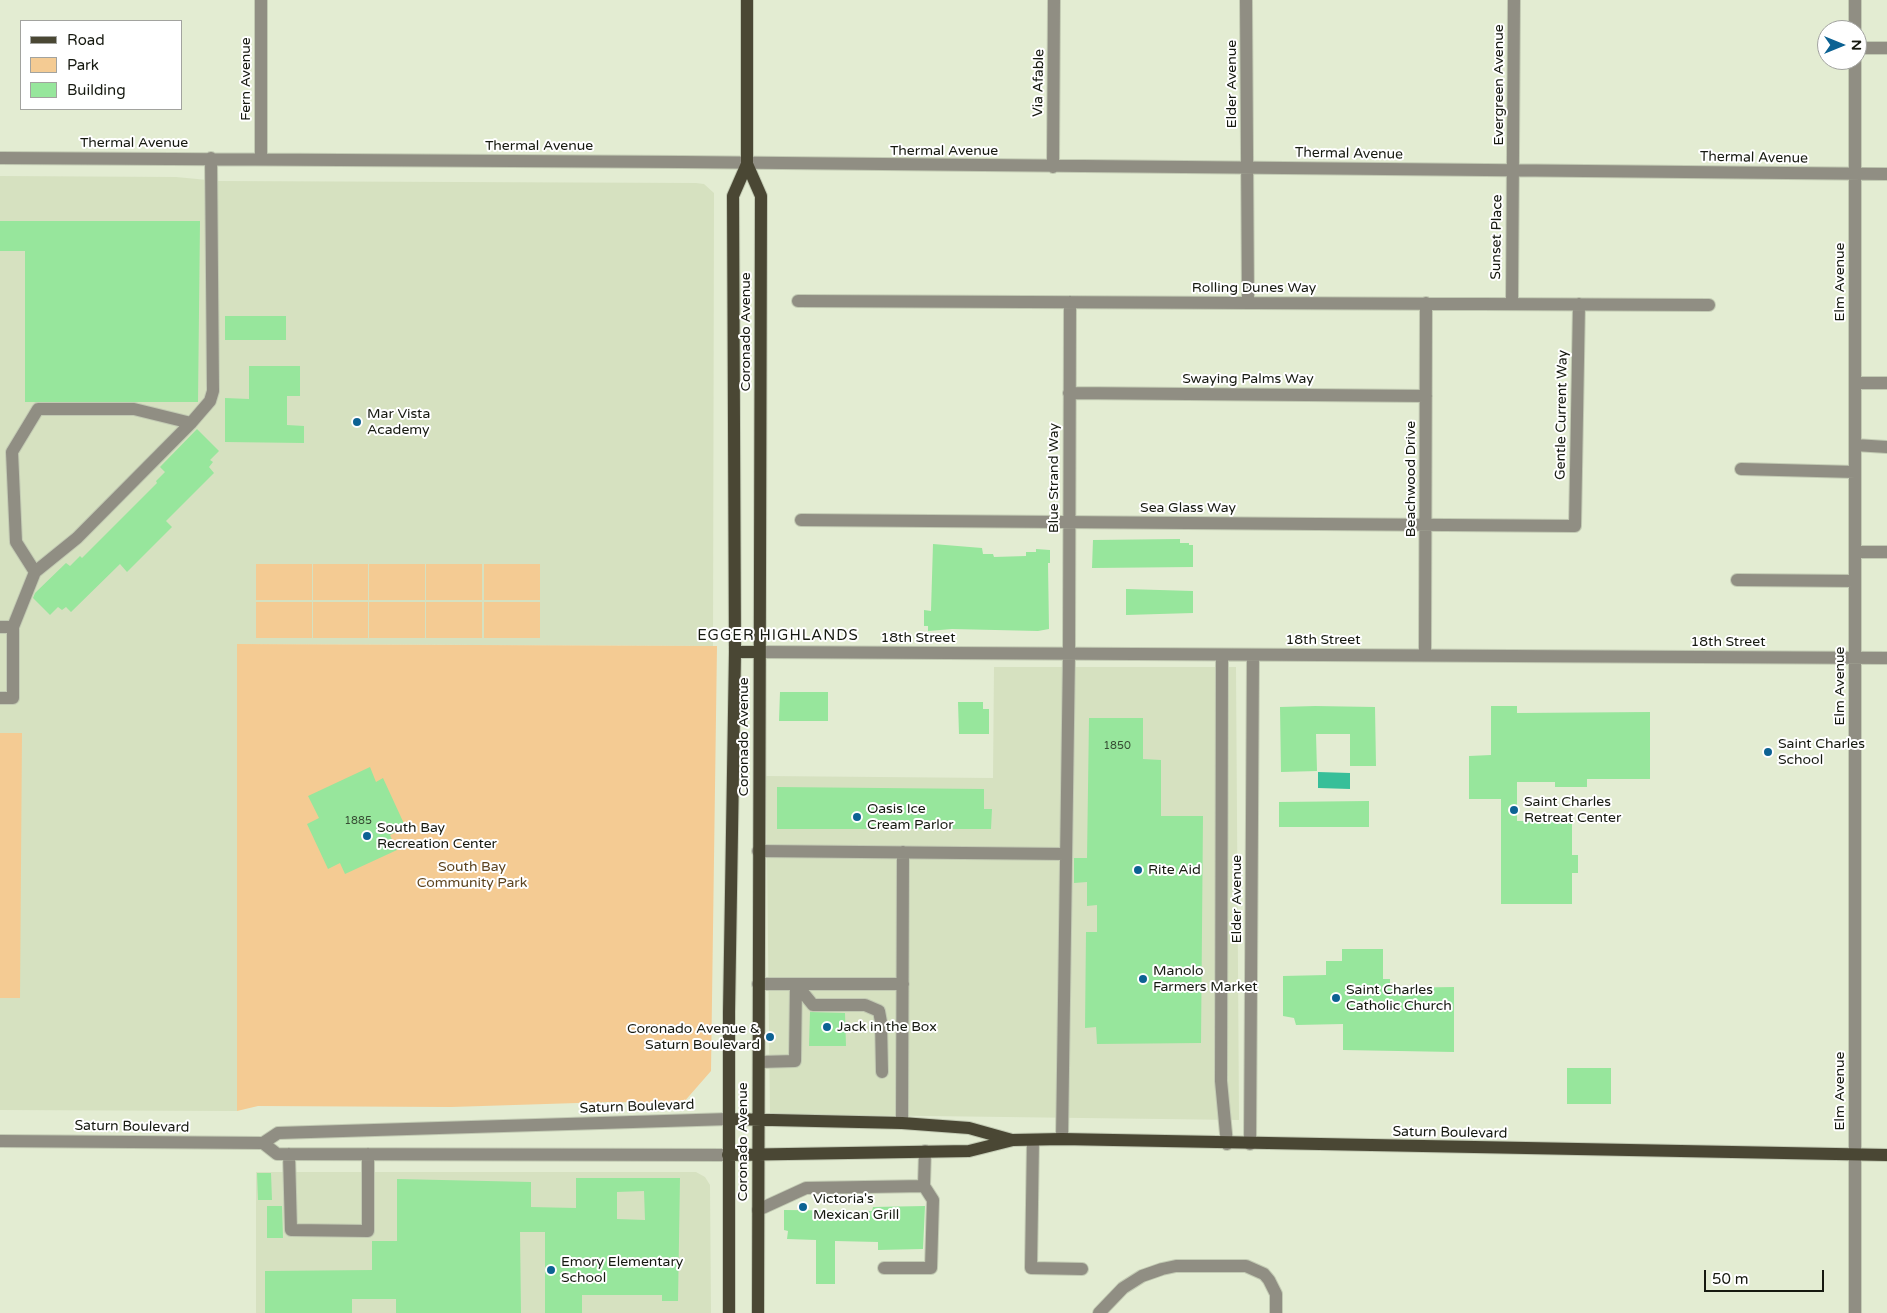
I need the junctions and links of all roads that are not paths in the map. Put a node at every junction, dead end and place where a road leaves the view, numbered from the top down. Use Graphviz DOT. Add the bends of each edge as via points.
graph roads {
  1 [pos="262,0"];
  2 [pos="747,0"];
  3 [pos="1054,0"];
  4 [pos="1246,0"];
  5 [pos="1514,0"];
  6 [pos="1855,0"];
  7 [pos="1855,20"];
  8 [pos="1867,48"];
  9 [pos="1887,48"];
  10 [pos="1855,70"];
  11 [pos="0,158"];
  12 [pos="211,158"];
  13 [pos="262,159"];
  14 [pos="747,164"];
  15 [pos="1053,167"];
  16 [pos="1246,168"];
  17 [pos="1514,170"];
  18 [pos="1855,174"];
  19 [pos="1887,174"];
  20 [pos="798,301"];
  21 [pos="1070,302"];
  22 [pos="1248,302"];
  23 [pos="1426,303"];
  24 [pos="1512,304"];
  25 [pos="1579,304"];
  26 [pos="1709,305"];
  27 [pos="1887,382"];
  28 [pos="1855,383"];
  29 [pos="1069,393"];
  30 [pos="1426,396"];
  31 [pos="191,423"];
  32 [pos="1855,446"];
  33 [pos="1887,447"];
  34 [pos="1741,469"];
  35 [pos="1855,472"];
  36 [pos="801,520"];
  37 [pos="1069,522"];
  38 [pos="1425,524"];
  39 [pos="1575,526"];
  40 [pos="1855,552"];
  41 [pos="1887,552"];
  42 [pos="35,572"];
  43 [pos="1737,580"];
  44 [pos="1855,581"];
  45 [pos="6,627"];
  46 [pos="735,652"];
  47 [pos="760,652"];
  48 [pos="1068,654"];
  49 [pos="1222,654"];
  50 [pos="1254,654"];
  51 [pos="1425,655"];
  52 [pos="1855,658"];
  53 [pos="1887,658"];
  54 [pos="0,698"];
  55 [pos="758,851"];
  56 [pos="903,852"];
  57 [pos="1066,854"];
  58 [pos="758,984"];
  59 [pos="796,984"];
  60 [pos="903,984"];
  61 [pos="759,1062"];
  62 [pos="882,1072"];
  63 [pos="728,1119"];
  64 [pos="759,1120"];
  65 [pos="902,1123"];
  66 [pos="0,1140"];
  67 [pos="1013,1140"];
  68 [pos="1032,1140"];
  69 [pos="1062,1140"];
  70 [pos="263,1143"];
  71 [pos="1226,1144"];
  72 [pos="1250,1144"];
  73 [pos="925,1151"];
  74 [pos="289,1154"];
  75 [pos="368,1154"];
  76 [pos="758,1154"];
  77 [pos="728,1155"];
  78 [pos="1855,1155"];
  79 [pos="1887,1155"];
  80 [pos="924,1186"];
  81 [pos="758,1210"];
  82 [pos="884,1268"];
  83 [pos="1082,1268"];
  84 [pos="728,1313"];
  85 [pos="758,1313"];
  86 [pos="1100,1313"];
  87 [pos="1276,1313"];
  88 [pos="1854,1313"];
  1 -- 13 [label="street, Fern Avenue"];
  2 -- 14 [label="main road, Coronado Avenue"];
  3 -- 15 [label="street, Via Afable"];
  4 -- 16 [label="street, Elder Avenue"];
  5 -- 17 [label="street, Evergreen Avenue"];
  6 -- 7 [label="street"];
  8 -- 9 [label="street"];
  10 -- 18 [label="street, Elm Avenue"];
  11 -- 12 [label="street, Thermal Avenue"];
  12 -- 13 [label="street, Thermal Avenue"];
  12 -- 31 [label="street" via="213,391 210,401"];
  13 -- 14 [label="street, Thermal Avenue"];
  14 -- 15 [label="street, Thermal Avenue"];
  14 -- 46 [label="main road, Coronado Avenue" via="733,196"];
  14 -- 47 [label="main road, Coronado Avenue" via="761,196"];
  15 -- 16 [label="street, Thermal Avenue"];
  16 -- 17 [label="street, Thermal Avenue"];
  16 -- 22 [label="street, Elder Avenue"];
  17 -- 18 [label="street, Thermal Avenue"];
  17 -- 24 [label="street, Sunset Place"];
  18 -- 19 [label="street, Thermal Avenue"];
  18 -- 28 [label="street, Elm Avenue"];
  20 -- 21 [label="street, Rolling Dunes Way"];
  21 -- 22 [label="street, Rolling Dunes Way"];
  21 -- 29 [label="street, Blue Strand Way"];
  22 -- 23 [label="street, Rolling Dunes Way"];
  23 -- 24 [label="street, Rolling Dunes Way"];
  23 -- 30 [label="street, Beachwood Drive"];
  24 -- 25 [label="street, Rolling Dunes Way"];
  25 -- 26 [label="street, Rolling Dunes Way"];
  25 -- 39 [label="street, Gentle Current Way"];
  27 -- 28 [label="street"];
  28 -- 32 [label="street, Elm Avenue"];
  29 -- 30 [label="street, Swaying Palms Way"];
  29 -- 37 [label="street, Blue Strand Way"];
  30 -- 38 [label="street, Beachwood Drive"];
  31 -- 42 [label="street" via="76,538"];
  31 -- 42 [label="street" via="134,409 38,409 12,452 16,542"];
  32 -- 33 [label="street"];
  32 -- 35 [label="street, Elm Avenue"];
  34 -- 35 [label="street"];
  35 -- 40 [label="street, Elm Avenue"];
  36 -- 37 [label="street, Sea Glass Way"];
  37 -- 38 [label="street, Sea Glass Way"];
  37 -- 48 [label="street, Blue Strand Way"];
  38 -- 39 [label="street, Sea Glass Way"];
  38 -- 51 [label="street, Beachwood Drive"];
  40 -- 41 [label="street"];
  40 -- 44 [label="street, Elm Avenue"];
  42 -- 45 [label="street"];
  43 -- 44 [label="street"];
  44 -- 52 [label="street, Elm Avenue"];
  45 -- 54 [label="street" via="13,698"];
  46 -- 47 [label="main road"];
  46 -- 63 [label="main road, Coronado Avenue"];
  47 -- 48 [label="street, 18th Street"];
  47 -- 55 [label="main road, Coronado Avenue"];
  48 -- 49 [label="street, 18th Street"];
  48 -- 57 [label="street, Blue Strand Way"];
  49 -- 50 [label="street, 18th Street"];
  49 -- 71 [label="street" via="1221,1081"];
  50 -- 51 [label="street, 18th Street"];
  50 -- 72 [label="street, Elder Avenue"];
  51 -- 52 [label="street, 18th Street"];
  52 -- 53 [label="street, 18th Street"];
  52 -- 78 [label="street, Elm Avenue"];
  55 -- 56 [label="street"];
  55 -- 58 [label="main road, Coronado Avenue"];
  56 -- 57 [label="street"];
  56 -- 60 [label="street"];
  57 -- 69 [label="street, Blue Strand Way"];
  58 -- 59 [label="street"];
  58 -- 61 [label="main road, Coronado Avenue"];
  59 -- 60 [label="street"];
  59 -- 61 [label="street" via="795,1061"];
  59 -- 62 [label="street" via="813,1004 865,1005 879,1011"];
  60 -- 65 [label="street"];
  61 -- 64 [label="main road, Coronado Avenue"];
  63 -- 64 [label="main road, Saturn Boulevard"];
  63 -- 70 [label="street, Saturn Boulevard" via="278,1133"];
  63 -- 77 [label="main road, Coronado Avenue"];
  64 -- 65 [label="main road, Saturn Boulevard"];
  64 -- 76 [label="main road, Coronado Avenue"];
  65 -- 67 [label="main road, Saturn Boulevard" via="969,1128"];
  66 -- 70 [label="street, Saturn Boulevard"];
  67 -- 68 [label="main road, Saturn Boulevard"];
  67 -- 73 [label="main road, Saturn Boulevard" via="969,1150"];
  68 -- 69 [label="main road, Saturn Boulevard"];
  68 -- 83 [label="street" via="1031,1268"];
  69 -- 71 [label="main road, Saturn Boulevard"];
  70 -- 74 [label="street, Saturn Boulevard" via="278,1154"];
  71 -- 72 [label="main road, Saturn Boulevard"];
  72 -- 78 [label="main road, Saturn Boulevard"];
  73 -- 76 [label="main road, Saturn Boulevard"];
  73 -- 80 [label="street"];
  74 -- 75 [label="street, Saturn Boulevard"];
  74 -- 75 [label="street" via="291,1230 368,1231"];
  75 -- 77 [label="street, Saturn Boulevard"];
  76 -- 77 [label="main road, Saturn Boulevard"];
  76 -- 81 [label="main road, Coronado Avenue"];
  77 -- 84 [label="main road, Coronado Avenue"];
  78 -- 79 [label="main road, Saturn Boulevard"];
  78 -- 88 [label="street, Elm Avenue"];
  80 -- 81 [label="street" via="806,1188"];
  80 -- 82 [label="street" via="933,1200 931,1268"];
  81 -- 85 [label="main road, Coronado Avenue"];
  86 -- 87 [label="street" via="1123,1288 1162,1269 1246,1266 1255,1268 1269,1280 1276,1294"];
}
